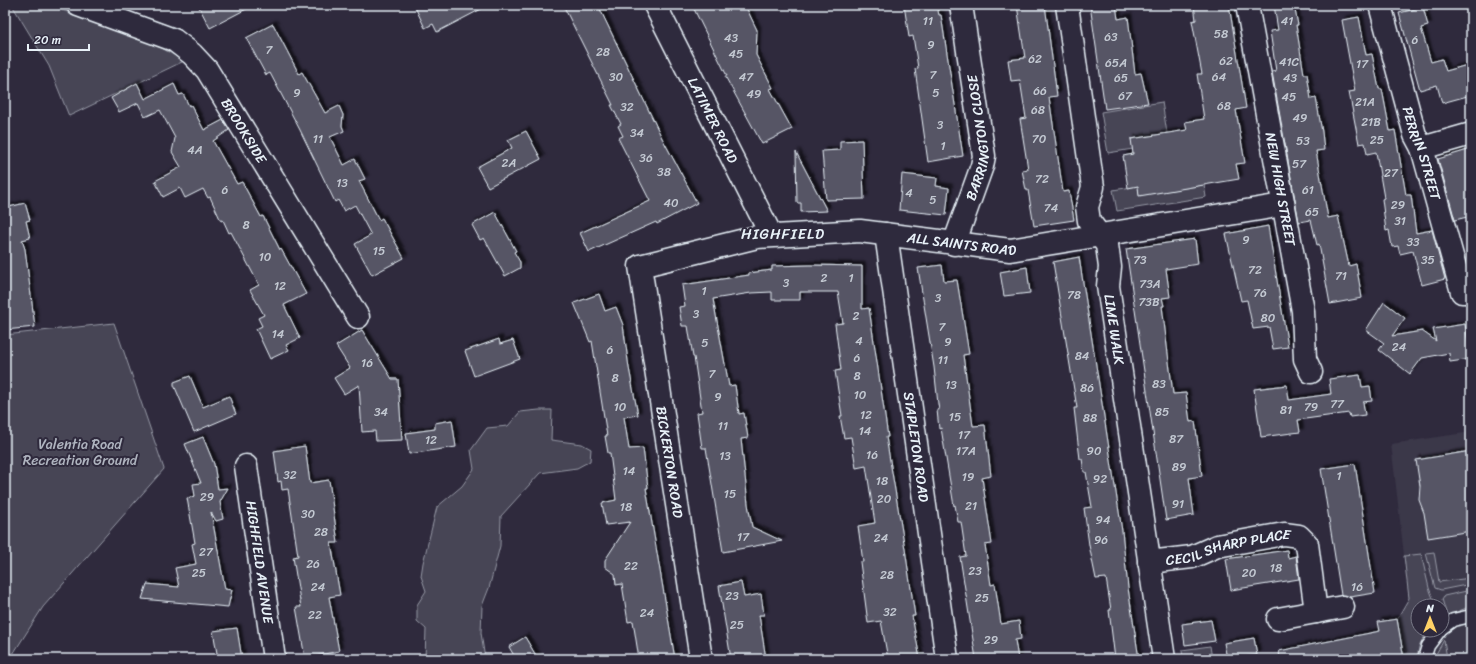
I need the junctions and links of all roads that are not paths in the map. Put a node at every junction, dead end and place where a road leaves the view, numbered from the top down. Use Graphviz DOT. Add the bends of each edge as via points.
graph roads {
  1 [pos="78,5"];
  2 [pos="656,5"];
  3 [pos="961,5"];
  4 [pos="1067,5"];
  5 [pos="1247,5"];
  6 [pos="1380,5"];
  7 [pos="1471,134"];
  8 [pos="1422,148"];
  9 [pos="1283,206"];
  10 [pos="886,234"];
  11 [pos="771,235"];
  12 [pos="1100,235"];
  13 [pos="954,244"];
  14 [pos="640,266"];
  15 [pos="1471,292"];
  16 [pos="358,317"];
  17 [pos="1311,372"];
  18 [pos="246,466"];
  19 [pos="1149,562"];
  20 [pos="1343,607"];
  21 [pos="1316,612"];
  22 [pos="1471,616"];
  23 [pos="1278,619"];
  24 [pos="1450,622"];
  25 [pos="1434,638"];
  26 [pos="274,659"];
  27 [pos="701,659"];
  28 [pos="947,659"];
  29 [pos="1164,659"];
  30 [pos="1424,659"];
  1 -- 16 [label="street, BROOKSIDE" via="174,40 207,70"];
  2 -- 11 [label="street, LATIMER ROAD"];
  3 -- 13 [label="street, BARRINGTON CLOSE" via="984,156"];
  4 -- 12 [label="street, LIME WALK" via="1093,187 1087,207 1088,214"];
  5 -- 9 [label="street, NEW HIGH STREET"];
  6 -- 8 [label="street, PERRIN STREET" via="1415,135"];
  7 -- 8 [label="street"];
  8 -- 15 [label="street, PERRIN STREET" via="1462,292"];
  9 -- 12 [label="street, ALL SAINTS ROAD"];
  9 -- 17 [label="street, NEW HIGH STREET" via="1303,311 1305,359"];
  10 -- 11 [label="street, ALL SAINTS ROAD" via="860,231"];
  10 -- 13 [label="street, ALL SAINTS ROAD"];
  10 -- 28 [label="street, STAPLETON ROAD"];
  11 -- 14 [label="street, ALL SAINTS ROAD"];
  12 -- 13 [label="street, ALL SAINTS ROAD" via="1010,250"];
  12 -- 19 [label="street, LIME WALK" via="1107,245 1110,268 1108,286"];
  14 -- 27 [label="street, BICKERTON ROAD"];
  18 -- 26 [label="street, HIGHFIELD AVENUE"];
  19 -- 21 [label="street, CECIL SHARP PLACE" via="1192,557 1217,546 1284,534 1299,536 1307,544"];
  19 -- 29 [label="street, LIME WALK"];
  20 -- 21 [label="street"];
  21 -- 23 [label="street"];
  22 -- 24 [label="lane"];
  25 -- 30 [label="lane" via="1428,646"];
}
